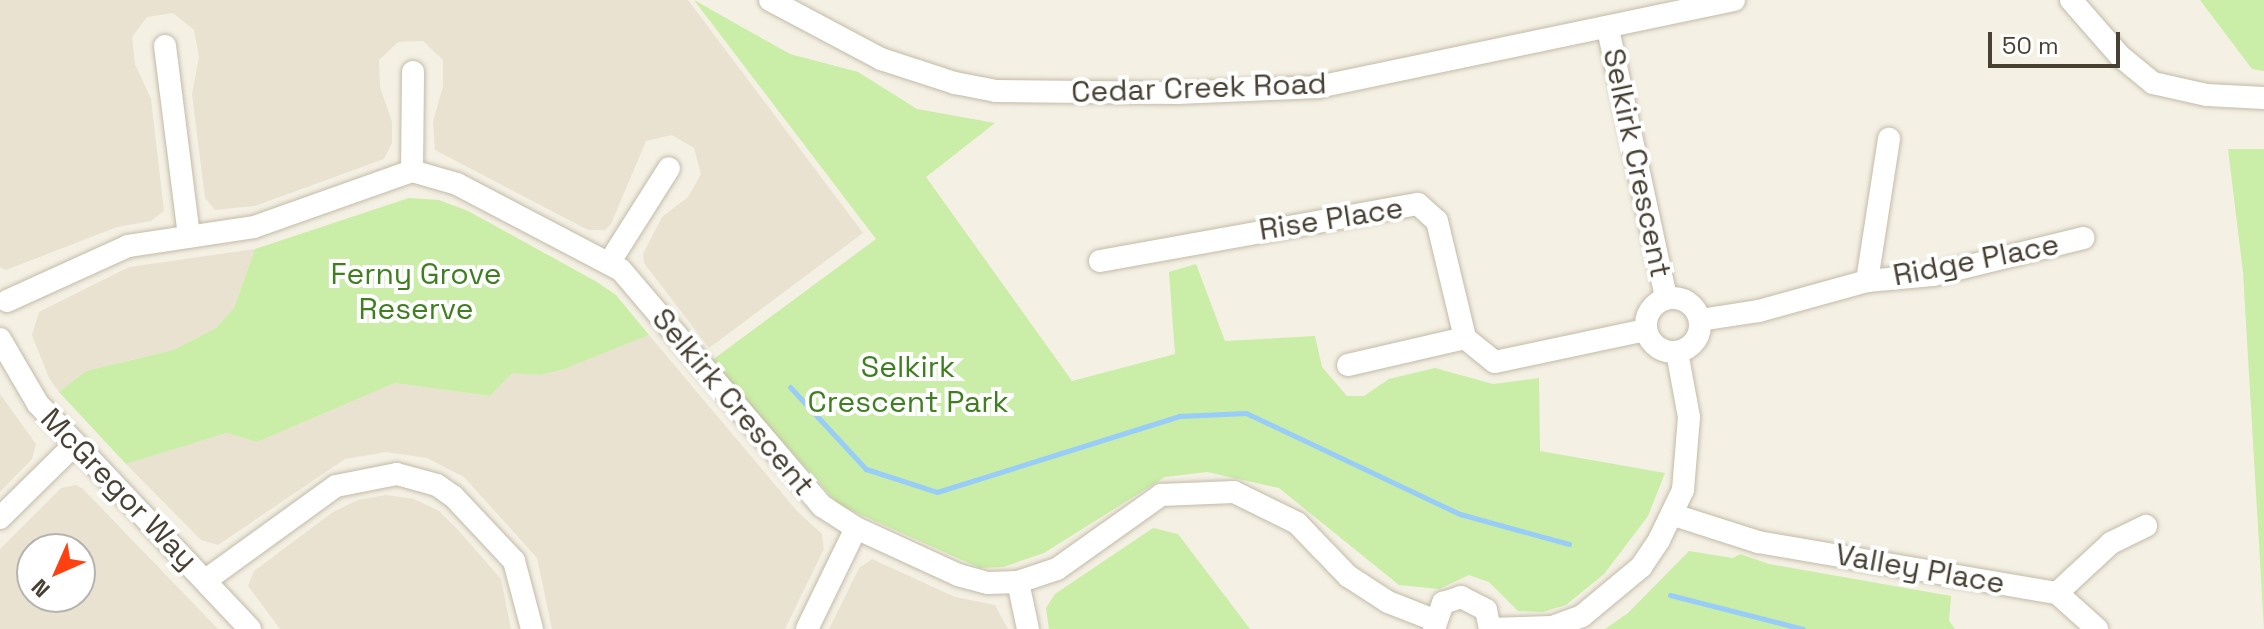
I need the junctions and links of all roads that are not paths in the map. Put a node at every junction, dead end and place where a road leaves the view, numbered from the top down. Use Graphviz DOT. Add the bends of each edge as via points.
graph roads {
  1 [pos="770,0"];
  2 [pos="1734,0"];
  3 [pos="2071,0"];
  4 [pos="1608,29"];
  5 [pos="165,46"];
  6 [pos="413,72"];
  7 [pos="2264,98"];
  8 [pos="1889,139"];
  9 [pos="669,168"];
  10 [pos="412,171"];
  11 [pos="189,236"];
  12 [pos="2084,238"];
  13 [pos="1100,261"];
  14 [pos="609,263"];
  15 [pos="1867,281"];
  16 [pos="3,297"];
  17 [pos="1666,298"];
  18 [pos="1700,320"];
  19 [pos="0,329"];
  20 [pos="1646,330"];
  21 [pos="1465,338"];
  22 [pos="0,339"];
  23 [pos="1677,352"];
  24 [pos="1348,365"];
  25 [pos="74,445"];
  26 [pos="1674,515"];
  27 [pos="0,518"];
  28 [pos="2146,526"];
  29 [pos="856,528"];
  30 [pos="206,580"];
  31 [pos="1018,582"];
  32 [pos="2057,593"];
  33 [pos="1434,624"];
  34 [pos="250,629"];
  35 [pos="532,629"];
  36 [pos="807,629"];
  37 [pos="1028,629"];
  38 [pos="1490,629"];
  39 [pos="2097,629"];
  1 -- 4 [label="street, Cedar Creek Road" via="901,67 996,91 1047,93 1318,87"];
  2 -- 4 [label="street, Cedar Creek Road"];
  3 -- 7 [label="street" via="2120,56 2153,83 2207,95"];
  4 -- 17 [label="street, Selkirk Crescent"];
  5 -- 11 [label="street"];
  6 -- 10 [label="street"];
  8 -- 15 [label="street"];
  9 -- 14 [label="street"];
  10 -- 11 [label="street" via="254,227"];
  10 -- 14 [label="street, Selkirk Crescent" via="457,184"];
  11 -- 16 [label="street" via="128,246"];
  12 -- 15 [label="street, Ridge Place" via="1933,275"];
  13 -- 21 [label="street, Rise Place" via="1418,204 1437,221"];
  14 -- 29 [label="street, Selkirk Crescent" via="631,280 691,358 813,497"];
  15 -- 18 [label="street, Ridge Place" via="1759,311"];
  16 -- 19 [label="street" via="8,318"];
  17 -- 18 [label="street" via="1688,301"];
  17 -- 20 [label="street" via="1649,309"];
  18 -- 23 [label="street" via="1695,341"];
  20 -- 21 [label="street" via="1495,362"];
  20 -- 23 [label="street" via="1653,345"];
  21 -- 24 [label="street"];
  22 -- 25 [label="street, McGregor Way" via="25,386"];
  23 -- 26 [label="street" via="1689,417 1683,490"];
  25 -- 27 [label="street"];
  25 -- 30 [label="street, McGregor Way"];
  26 -- 32 [label="street, Valley Place" via="1758,542"];
  26 -- 38 [label="street" via="1641,567 1582,616 1552,627"];
  28 -- 32 [label="street" via="2111,543"];
  29 -- 31 [label="street, Selkirk Crescent" via="972,580"];
  29 -- 36 [label="street"];
  30 -- 34 [label="street, McGregor Way"];
  30 -- 35 [label="street" via="336,486 397,474 437,485 453,496 514,561"];
  31 -- 33 [label="street, Selkirk Crescent" via="1057,569 1161,495 1234,492 1297,523 1348,576"];
  31 -- 37 [label="street"];
  32 -- 39 [label="street"];
  33 -- 38 [label="street" via="1443,603 1461,597 1486,610"];
}
